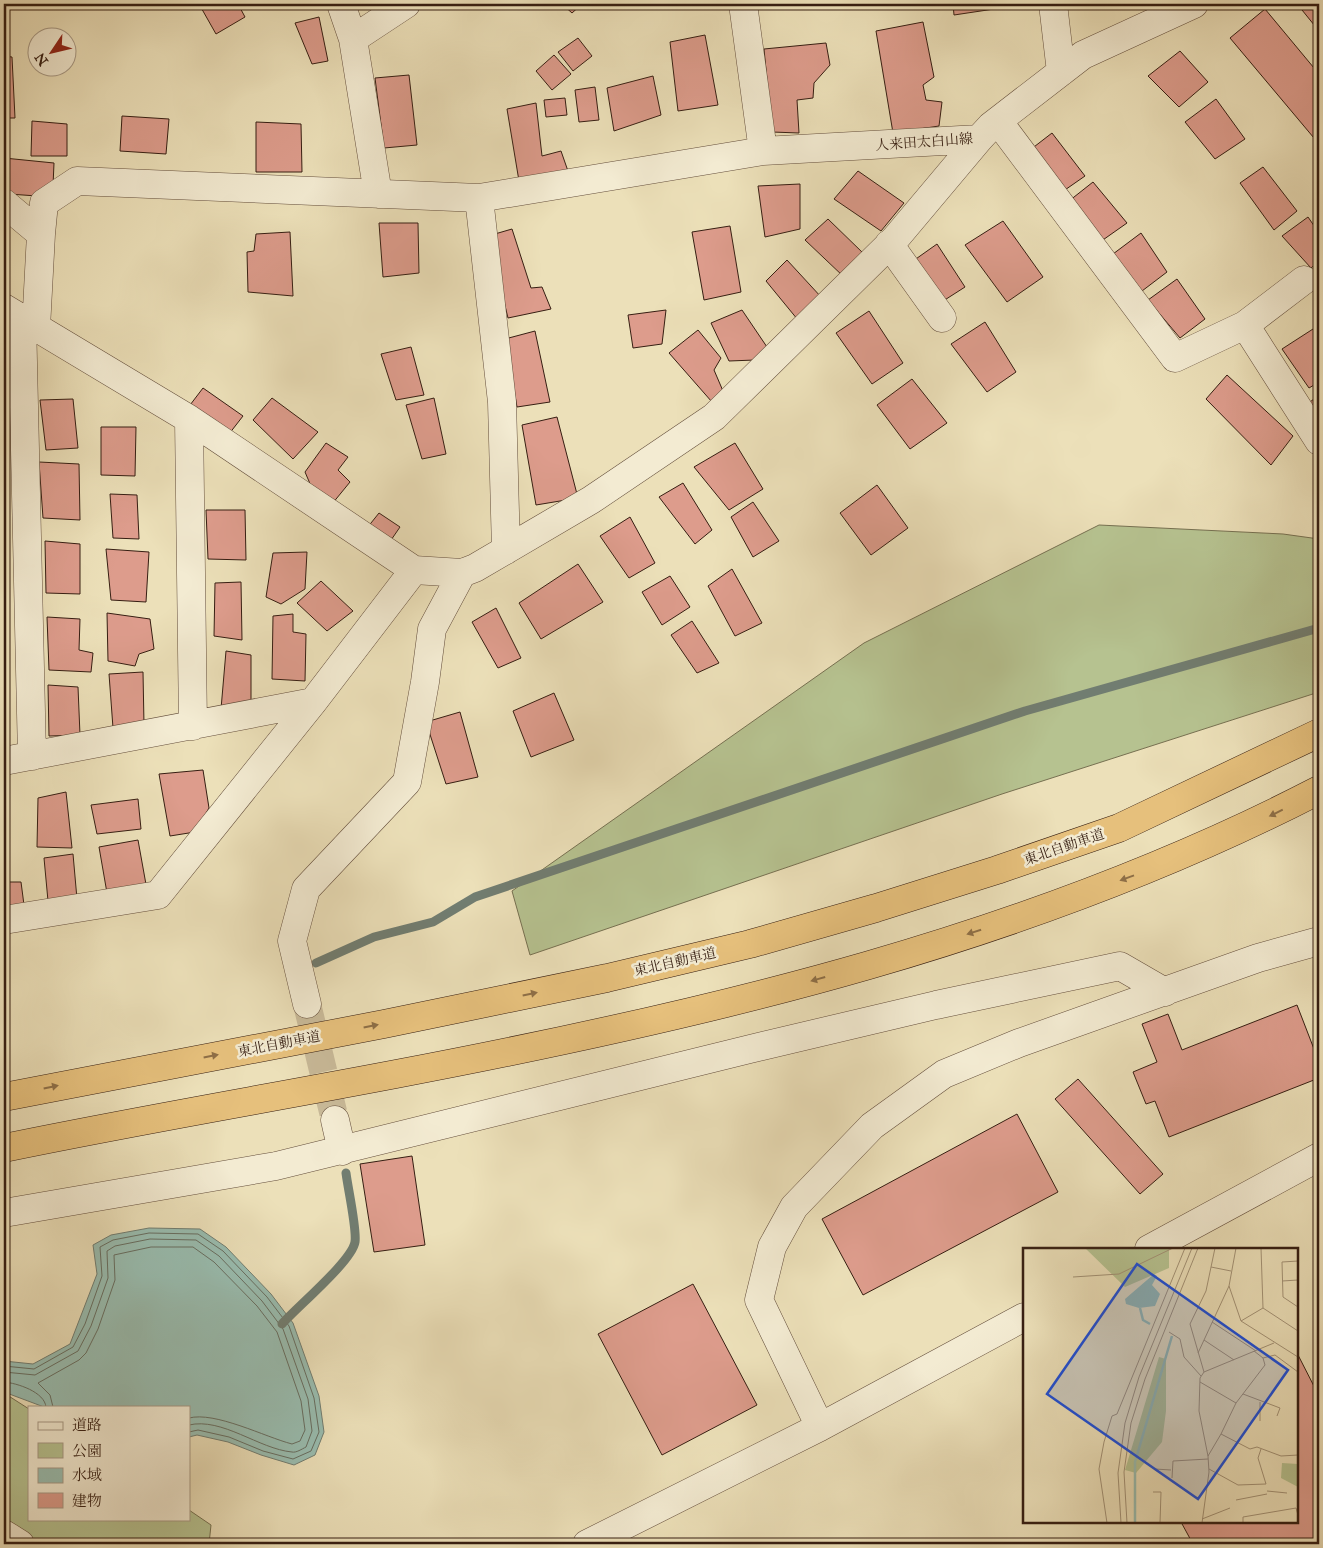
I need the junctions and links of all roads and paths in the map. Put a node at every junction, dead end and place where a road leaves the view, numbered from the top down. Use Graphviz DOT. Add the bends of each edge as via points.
graph roads {
  1 [pos="341,4"];
  2 [pos="406,4"];
  3 [pos="742,4"];
  4 [pos="1053,4"];
  5 [pos="1194,4"];
  6 [pos="353,39"];
  7 [pos="1061,72"];
  8 [pos="988,130"];
  9 [pos="763,151"];
  10 [pos="378,194"];
  11 [pos="479,198"];
  12 [pos="4,203"];
  13 [pos="41,234"];
  14 [pos="889,244"];
  15 [pos="1304,280"];
  16 [pos="21,318"];
  17 [pos="942,318"];
  18 [pos="1245,325"];
  19 [pos="189,419"];
  20 [pos="1319,441"];
  21 [pos="506,550"];
  22 [pos="414,570"];
  23 [pos="462,573"];
  24 [pos="313,702"];
  25 [pos="193,726"];
  26 [pos="1319,733"];
  27 [pos="32,756"];
  28 [pos="4,761"];
  29 [pos="1319,790"];
  30 [pos="4,920"];
  31 [pos="1319,941"];
  32 [pos="1165,992"];
  33 [pos="307,1004"];
  34 [pos="4,1097"];
  35 [pos="335,1120"];
  36 [pos="4,1148"];
  37 [pos="342,1151"];
  38 [pos="1319,1157"];
  39 [pos="4,1213"];
  40 [pos="1151,1248"];
  41 [pos="1023,1318"];
  42 [pos="820,1427"];
  43 [pos="4,1534"];
  44 [pos="20,1544"];
  45 [pos="587,1544"];
  1 -- 6 [label="street"];
  2 -- 6 [label="street"];
  3 -- 9 [label="street"];
  4 -- 7 [label="street"];
  5 -- 7 [label="street" via="1084,55"];
  6 -- 10 [label="street"];
  7 -- 8 [label="street"];
  8 -- 9 [label="street, 人来田太白山線"];
  8 -- 14 [label="street"];
  8 -- 18 [label="street" via="1175,358"];
  9 -- 11 [label="street, 人来田太白山線"];
  10 -- 11 [label="street, 人来田太白山線"];
  10 -- 13 [label="street, 人来田太白山線" via="77,181 44,203"];
  11 -- 21 [label="street" via="502,402"];
  12 -- 13 [label="street"];
  13 -- 16 [label="street"];
  14 -- 17 [label="street"];
  14 -- 21 [label="street" via="714,417 591,500"];
  15 -- 18 [label="street"];
  16 -- 19 [label="street"];
  16 -- 27 [label="street"];
  18 -- 20 [label="street"];
  19 -- 22 [label="street"];
  19 -- 25 [label="street"];
  21 -- 23 [label="street"];
  22 -- 23 [label="street"];
  22 -- 24 [label="street"];
  23 -- 33 [label="street" via="432,629 407,782 306,889 292,941"];
  24 -- 25 [label="street"];
  24 -- 30 [label="street" via="158,895"];
  25 -- 27 [label="street"];
  34 -- 26 [label="highway, 東北自動車道, one-way" via="384,1024 607,978 750,944 886,906 1120,828"];
  27 -- 28 [label="street"];
  29 -- 36 [label="highway, one-way" via="1272,815 1147,870 1023,916 903,955 765,994 408,1072"];
  31 -- 32 [label="street" via="1258,958"];
  32 -- 37 [label="street" via="1120,966 759,1046"];
  32 -- 42 [label="street" via="1019,1043 944,1074 872,1126 794,1207 772,1247 759,1300"];
  35 -- 37 [label="street"];
  37 -- 39 [label="street" via="276,1166"];
  38 -- 40 [label="street"];
  41 -- 42 [label="street"];
  42 -- 45 [label="street"];
  43 -- 44 [label="street"];
}
